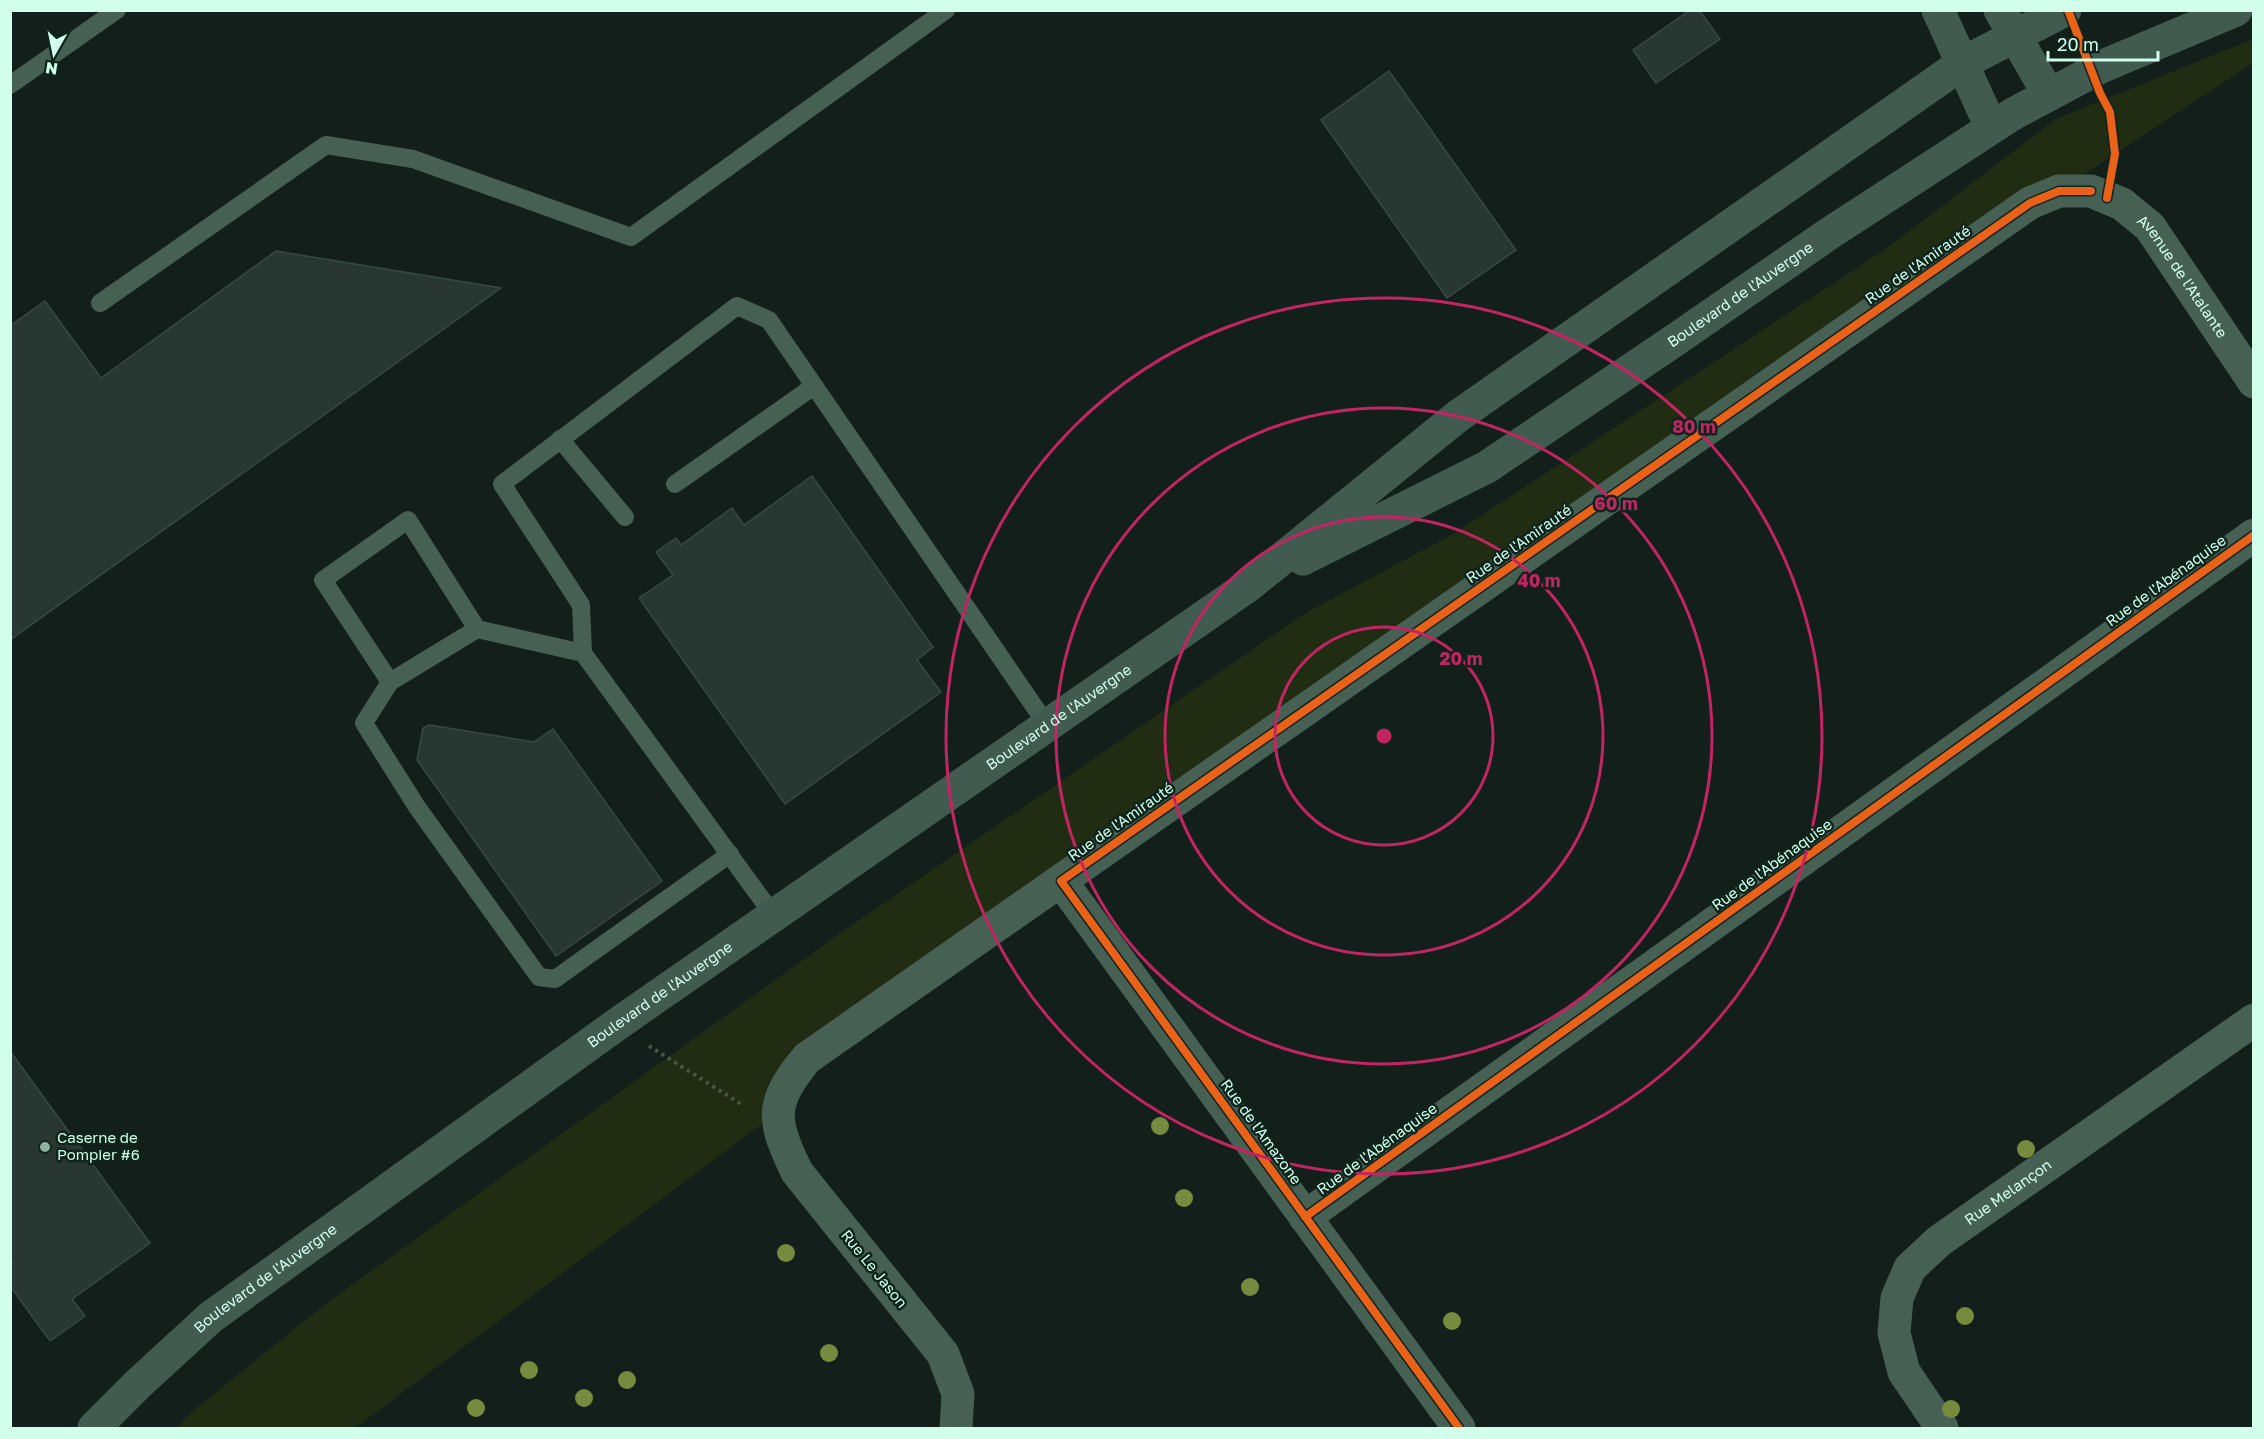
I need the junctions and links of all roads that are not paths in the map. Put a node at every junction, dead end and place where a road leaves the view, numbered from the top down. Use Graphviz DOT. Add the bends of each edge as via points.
graph roads {
  1 [pos="117,10"];
  2 [pos="946,10"];
  3 [pos="1938,10"];
  4 [pos="2066,10"];
  5 [pos="2236,10"];
  6 [pos="2008,23"];
  7 [pos="1963,63"];
  8 [pos="10,85"];
  9 [pos="2049,94"];
  10 [pos="1991,127"];
  11 [pos="2091,191"];
  12 [pos="100,303"];
  13 [pos="2253,382"];
  14 [pos="814,386"];
  15 [pos="560,439"];
  16 [pos="675,484"];
  17 [pos="625,517"];
  18 [pos="2253,535"];
  19 [pos="1248,586"];
  20 [pos="477,630"];
  21 [pos="583,653"];
  22 [pos="390,682"];
  23 [pos="1047,725"];
  24 [pos="730,854"];
  25 [pos="1061,881"];
  26 [pos="774,916"];
  27 [pos="2253,1020"];
  28 [pos="778,1120"];
  29 [pos="1305,1217"];
  30 [pos="94,1428"];
  31 [pos="956,1428"];
  32 [pos="1459,1428"];
  33 [pos="1942,1428"];
  1 -- 8 [label="lane"];
  2 -- 12 [label="lane" via="631,237 413,159 326,145"];
  3 -- 7 [label="main road"];
  4 -- 6 [label="main road, Boulevard de l'Auvergne"];
  5 -- 9 [label="main road, Boulevard de l'Auvergne" via="2103,66"];
  6 -- 7 [label="main road, Boulevard de l'Auvergne"];
  6 -- 9 [label="main road"];
  7 -- 10 [label="main road"];
  7 -- 19 [label="main road, Boulevard de l'Auvergne" via="1458,416"];
  9 -- 10 [label="main road, Boulevard de l'Auvergne"];
  10 -- 19 [label="main road, Boulevard de l'Auvergne" via="1487,466"];
  11 -- 13 [label="street, Avenue de l'Atalante" via="2122,204 2150,227"];
  11 -- 25 [label="street, Rue de l'Amirauté" via="2059,191 2030,202"];
  14 -- 15 [label="lane" via="770,320 737,306"];
  14 -- 16 [label="lane"];
  14 -- 23 [label="lane"];
  15 -- 17 [label="lane"];
  15 -- 21 [label="lane" via="502,484 581,605"];
  18 -- 29 [label="street, Rue de l'Abénaquise"];
  19 -- 23 [label="main road, Boulevard de l'Auvergne"];
  20 -- 21 [label="lane"];
  20 -- 22 [label="lane"];
  20 -- 22 [label="lane" via="408,520 323,580"];
  21 -- 24 [label="lane"];
  22 -- 24 [label="lane" via="364,723 417,807 538,977 555,979"];
  23 -- 26 [label="main road, Boulevard de l'Auvergne"];
  24 -- 26 [label="lane"];
  25 -- 28 [label="street, Rue de l'Amirauté" via="807,1058 787,1082"];
  25 -- 29 [label="street, Rue de l'Amazone"];
  26 -- 30 [label="main road, Boulevard de l'Auvergne" via="211,1317"];
  27 -- 33 [label="street, Rue Melançon" via="1939,1240 1910,1268 1897,1298 1894,1333 1904,1372"];
  28 -- 31 [label="street, Rue Le Jason" via="783,1143 797,1172 943,1354 958,1394"];
  29 -- 32 [label="street, Rue de l'Amazone"];
}
